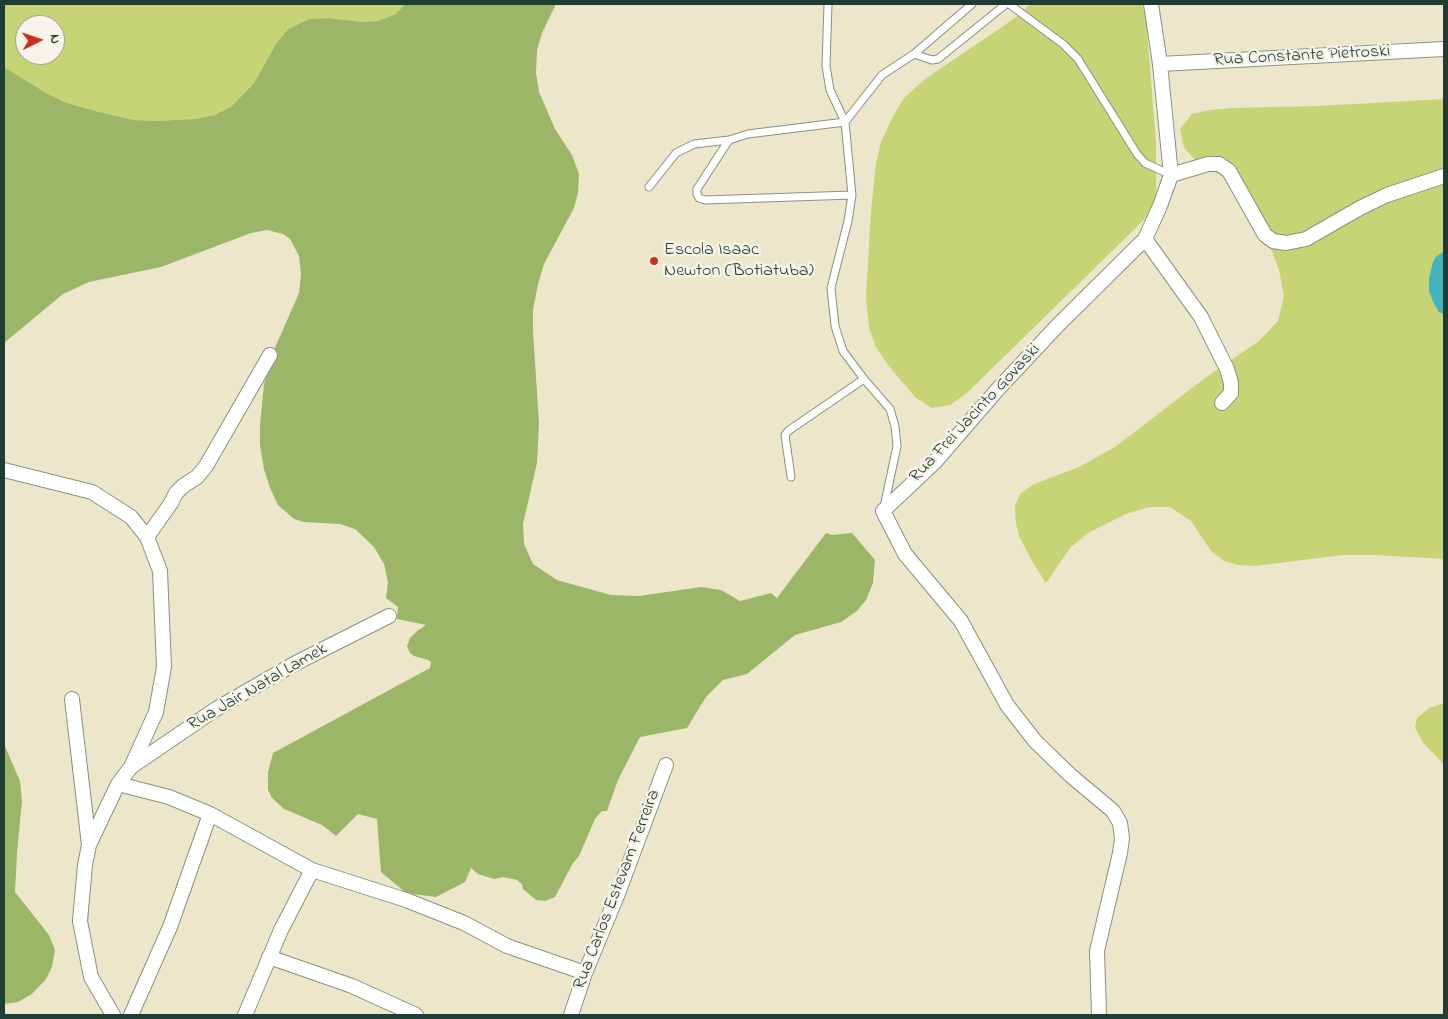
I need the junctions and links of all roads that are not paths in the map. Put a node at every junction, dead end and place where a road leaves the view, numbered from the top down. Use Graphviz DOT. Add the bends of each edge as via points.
graph roads {
  1 [pos="828,4"];
  2 [pos="972,4"];
  3 [pos="1008,4"];
  4 [pos="1150,4"];
  5 [pos="1444,49"];
  6 [pos="914,54"];
  7 [pos="1160,64"];
  8 [pos="845,122"];
  9 [pos="730,140"];
  10 [pos="1171,175"];
  11 [pos="1444,176"];
  12 [pos="649,187"];
  13 [pos="852,196"];
  14 [pos="1146,239"];
  15 [pos="270,354"];
  16 [pos="864,379"];
  17 [pos="1222,403"];
  18 [pos="4,470"];
  19 [pos="790,477"];
  20 [pos="883,511"];
  21 [pos="147,536"];
  22 [pos="389,616"];
  23 [pos="72,699"];
  24 [pos="666,765"];
  25 [pos="131,767"];
  26 [pos="118,784"];
  27 [pos="210,814"];
  28 [pos="89,845"];
  29 [pos="312,870"];
  30 [pos="269,958"];
  31 [pos="585,973"];
  32 [pos="113,1015"];
  33 [pos="131,1015"];
  34 [pos="245,1015"];
  35 [pos="416,1015"];
  36 [pos="570,1015"];
  37 [pos="1099,1015"];
  1 -- 8 [label="lane" via="826,66 830,90"];
  2 -- 6 [label="lane"];
  3 -- 6 [label="lane" via="938,59"];
  3 -- 10 [label="lane" via="1063,44 1078,59 1137,154 1146,163"];
  4 -- 7 [label="street, Rua Frei Jacinto Govaski"];
  5 -- 7 [label="street, Rua Constante Pietroski"];
  6 -- 8 [label="lane" via="882,75"];
  7 -- 10 [label="street, Rua Frei Jacinto Govaski"];
  8 -- 9 [label="lane" via="748,134"];
  8 -- 13 [label="lane"];
  9 -- 12 [label="lane" via="694,144 676,153"];
  9 -- 13 [label="lane" via="697,189 699,198"];
  10 -- 11 [label="street" via="1219,164 1229,171 1265,235 1273,242 1286,243 1306,239 1386,195"];
  10 -- 14 [label="street, Rua Frei Jacinto Govaski"];
  13 -- 16 [label="lane" via="831,288 835,326 844,351"];
  14 -- 17 [label="street" via="1201,317 1227,369 1231,392"];
  14 -- 20 [label="street, Rua Frei Jacinto Govaski" via="1025,360 936,462"];
  15 -- 21 [label="street" via="206,466 176,493"];
  16 -- 19 [label="lane" via="788,431 785,435"];
  16 -- 20 [label="lane" via="890,409 896,426 897,446"];
  18 -- 21 [label="street" via="92,492 131,517"];
  20 -- 37 [label="street" via="905,554 960,622 1013,712 1035,741 1113,811 1120,823 1120,853 1097,951"];
  21 -- 25 [label="street" via="160,571 164,667 156,712"];
  22 -- 25 [label="street, Rua Jair Natal Lamek" via="294,664 216,709"];
  23 -- 28 [label="street"];
  24 -- 31 [label="street, Rua Carlos Estevam Ferreira"];
  25 -- 26 [label="street"];
  26 -- 27 [label="street" via="169,797"];
  26 -- 28 [label="street"];
  27 -- 29 [label="street"];
  27 -- 33 [label="street" via="170,927"];
  28 -- 32 [label="street" via="80,921 91,977"];
  29 -- 30 [label="street"];
  29 -- 31 [label="street" via="406,900 464,923 506,946"];
  30 -- 34 [label="street"];
  30 -- 35 [label="street" via="352,986"];
  31 -- 36 [label="street, Rua Carlos Estevam Ferreira"];
}
